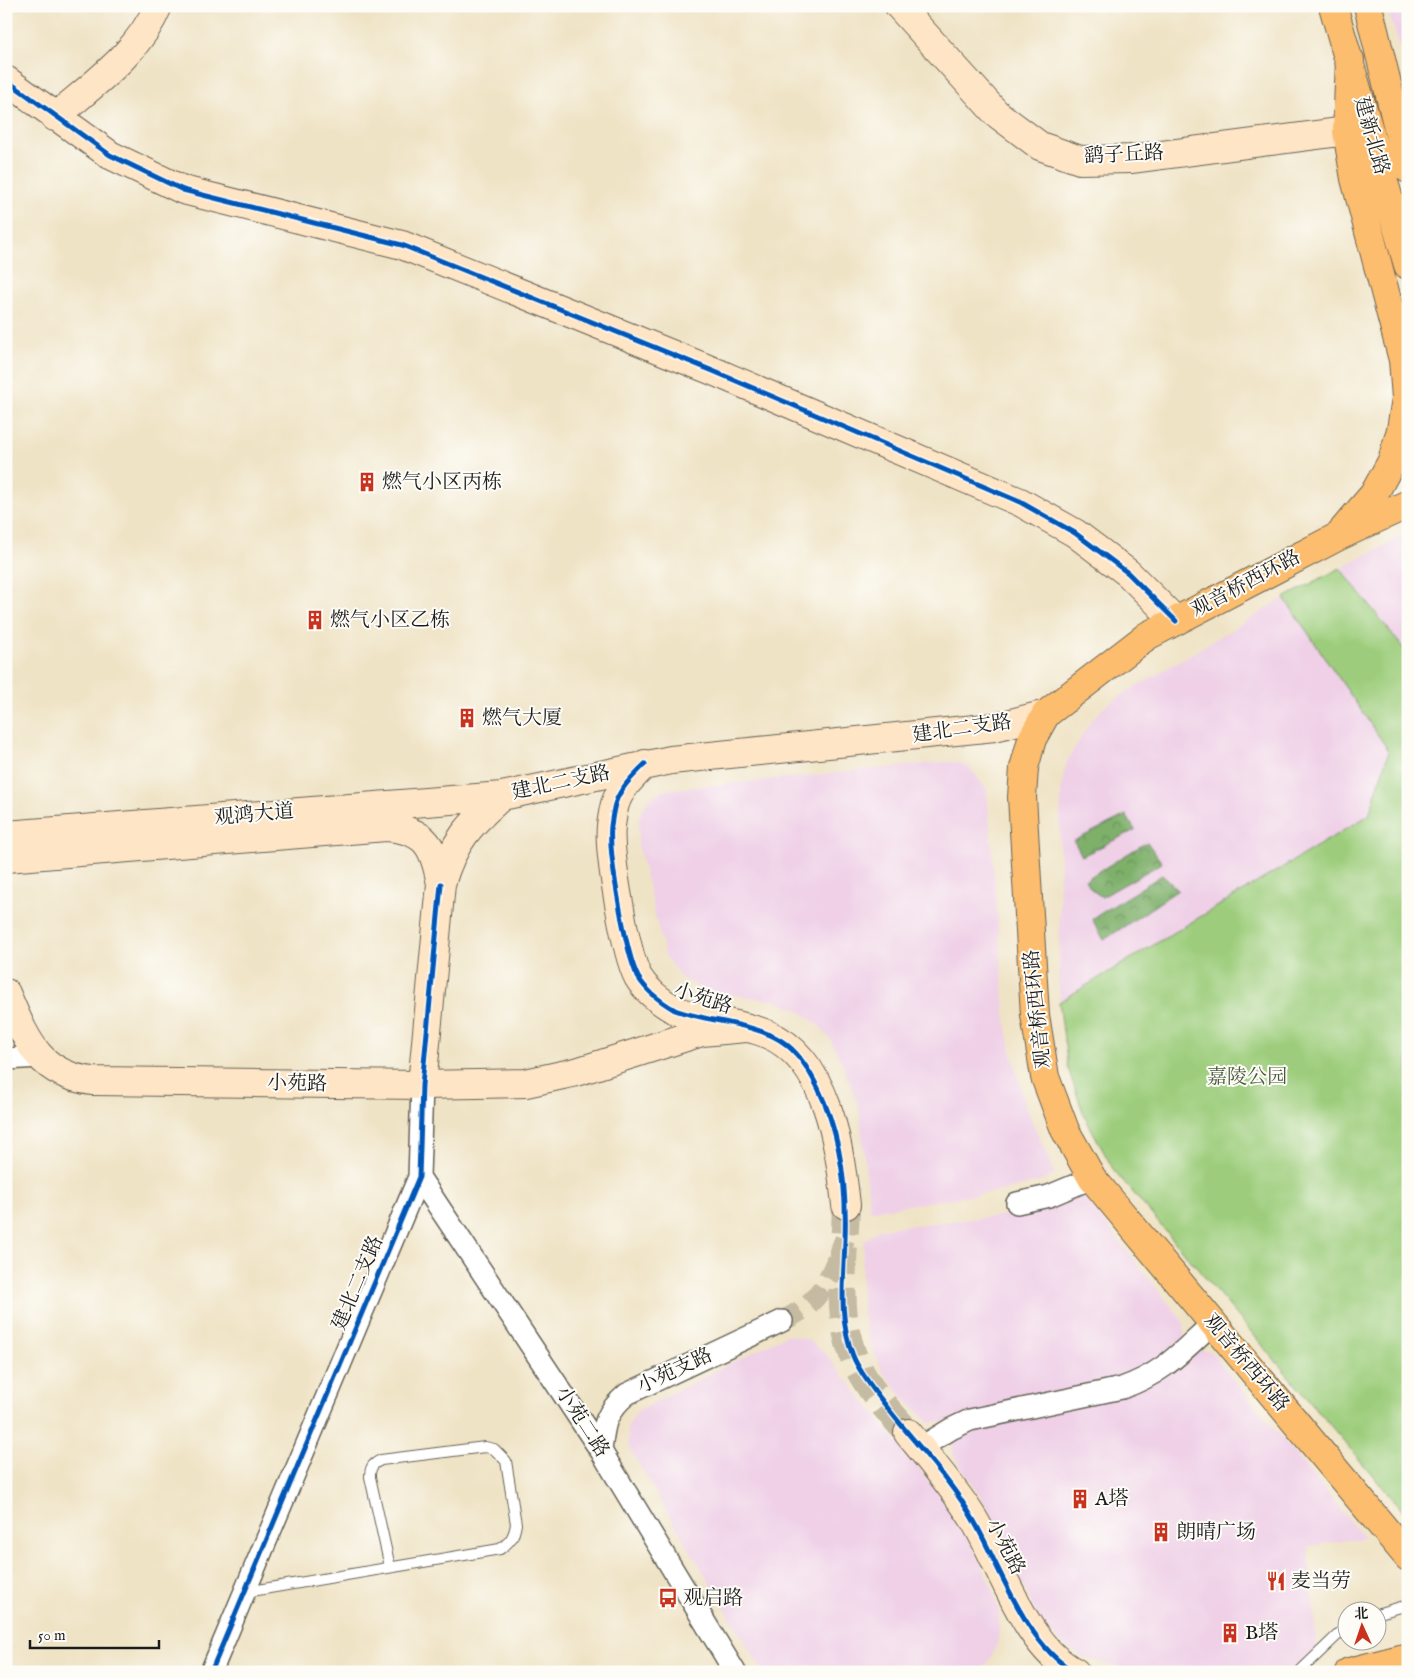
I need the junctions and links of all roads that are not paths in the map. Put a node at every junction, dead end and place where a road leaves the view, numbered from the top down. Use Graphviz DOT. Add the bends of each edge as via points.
graph roads {
  1 [pos="158,6"];
  2 [pos="899,6"];
  3 [pos="1333,6"];
  4 [pos="1368,8"];
  5 [pos="1350,60"];
  6 [pos="6,80"];
  7 [pos="1408,93"];
  8 [pos="55,117"];
  9 [pos="1347,131"];
  10 [pos="1408,169"];
  11 [pos="1408,265"];
  12 [pos="1408,504"];
  13 [pos="1337,537"];
  14 [pos="1176,621"];
  15 [pos="1046,714"];
  16 [pos="645,764"];
  17 [pos="502,796"];
  18 [pos="6,835"];
  19 [pos="6,858"];
  20 [pos="441,884"];
  21 [pos="6,993"];
  22 [pos="746,1028"];
  23 [pos="40,1057"];
  24 [pos="6,1059"];
  25 [pos="422,1086"];
  26 [pos="419,1178"];
  27 [pos="1092,1178"];
  28 [pos="1017,1203"];
  29 [pos="846,1205"];
  30 [pos="782,1321"];
  31 [pos="1213,1323"];
  32 [pos="914,1441"];
  33 [pos="601,1451"];
  34 [pos="1408,1557"];
  35 [pos="390,1567"];
  36 [pos="246,1592"];
  37 [pos="1408,1605"];
  38 [pos="1386,1611"];
  39 [pos="1336,1637"];
  40 [pos="1408,1657"];
  41 [pos="211,1672"];
  42 [pos="735,1672"];
  43 [pos="1075,1672"];
  44 [pos="1300,1672"];
  45 [pos="1349,1672"];
  1 -- 8 [label="street" via="139,38 116,64"];
  2 -- 9 [label="street, 鹞子丘路" via="996,113 1040,146 1080,160 1131,159"];
  3 -- 5 [label="main road, 建新北路"];
  4 -- 7 [label="main road"];
  4 -- 10 [label="main road, 建新北路"];
  5 -- 9 [label="main road"];
  5 -- 11 [label="main road, 建新北路"];
  6 -- 8 [label="street"];
  8 -- 14 [label="street" via="110,155 183,190 402,245 712,371 1020,502 1074,533 1128,573"];
  9 -- 13 [label="main road" via="1363,216 1404,360 1406,398 1392,461 1374,494"];
  12 -- 13 [label="main road, 观音桥西环路"];
  13 -- 14 [label="main road, 观音桥西环路"];
  14 -- 15 [label="main road, 观音桥西环路" via="1147,636"];
  15 -- 16 [label="street, 建北二支路" via="995,727"];
  15 -- 27 [label="main road, 观音桥西环路" via="1032,739 1024,768 1022,797 1035,1015 1045,1077 1065,1130"];
  16 -- 17 [label="street, 建北二支路"];
  16 -- 22 [label="street, 小苑路" via="623,788 610,827 611,852 632,963 638,977 663,1003 690,1015"];
  17 -- 18 [label="street, 观鸿大道"];
  17 -- 20 [label="street, 建北二支路" via="470,824 456,843"];
  19 -- 20 [label="street, 观鸿大道" via="404,828 429,845 436,858"];
  20 -- 25 [label="street, 建北二支路"];
  21 -- 23 [label="street, 小苑路" via="23,1032"];
  22 -- 25 [label="street, 小苑路" via="702,1032 576,1072 526,1083"];
  22 -- 29 [label="street, 小苑路" via="780,1040 805,1064 836,1135"];
  23 -- 24 [label="street"];
  23 -- 25 [label="street, 小苑路" via="64,1074 94,1081"];
  25 -- 26 [label="street, 建北二支路"];
  26 -- 33 [label="street, 小苑二路"];
  26 -- 36 [label="street, 建北二支路"];
  27 -- 28 [label="street" via="1049,1196"];
  27 -- 31 [label="main road, 观音桥西环路"];
  30 -- 33 [label="street, 小苑支路" via="627,1394 608,1414"];
  31 -- 32 [label="street" via="1162,1370 1143,1381 970,1420"];
  31 -- 34 [label="main road, 观音桥西环路"];
  32 -- 43 [label="street, 小苑路" via="974,1519 1031,1630 1057,1660"];
  33 -- 42 [label="street, 小苑二路"];
  35 -- 35 [label="lane" via="500,1549 510,1542 516,1524 506,1461 494,1449 485,1447 374,1463 370,1477"];
  35 -- 36 [label="lane"];
  36 -- 41 [label="street, 建北二支路"];
  37 -- 38 [label="lane"];
  39 -- 44 [label="lane"];
  40 -- 45 [label="main road"];
}
